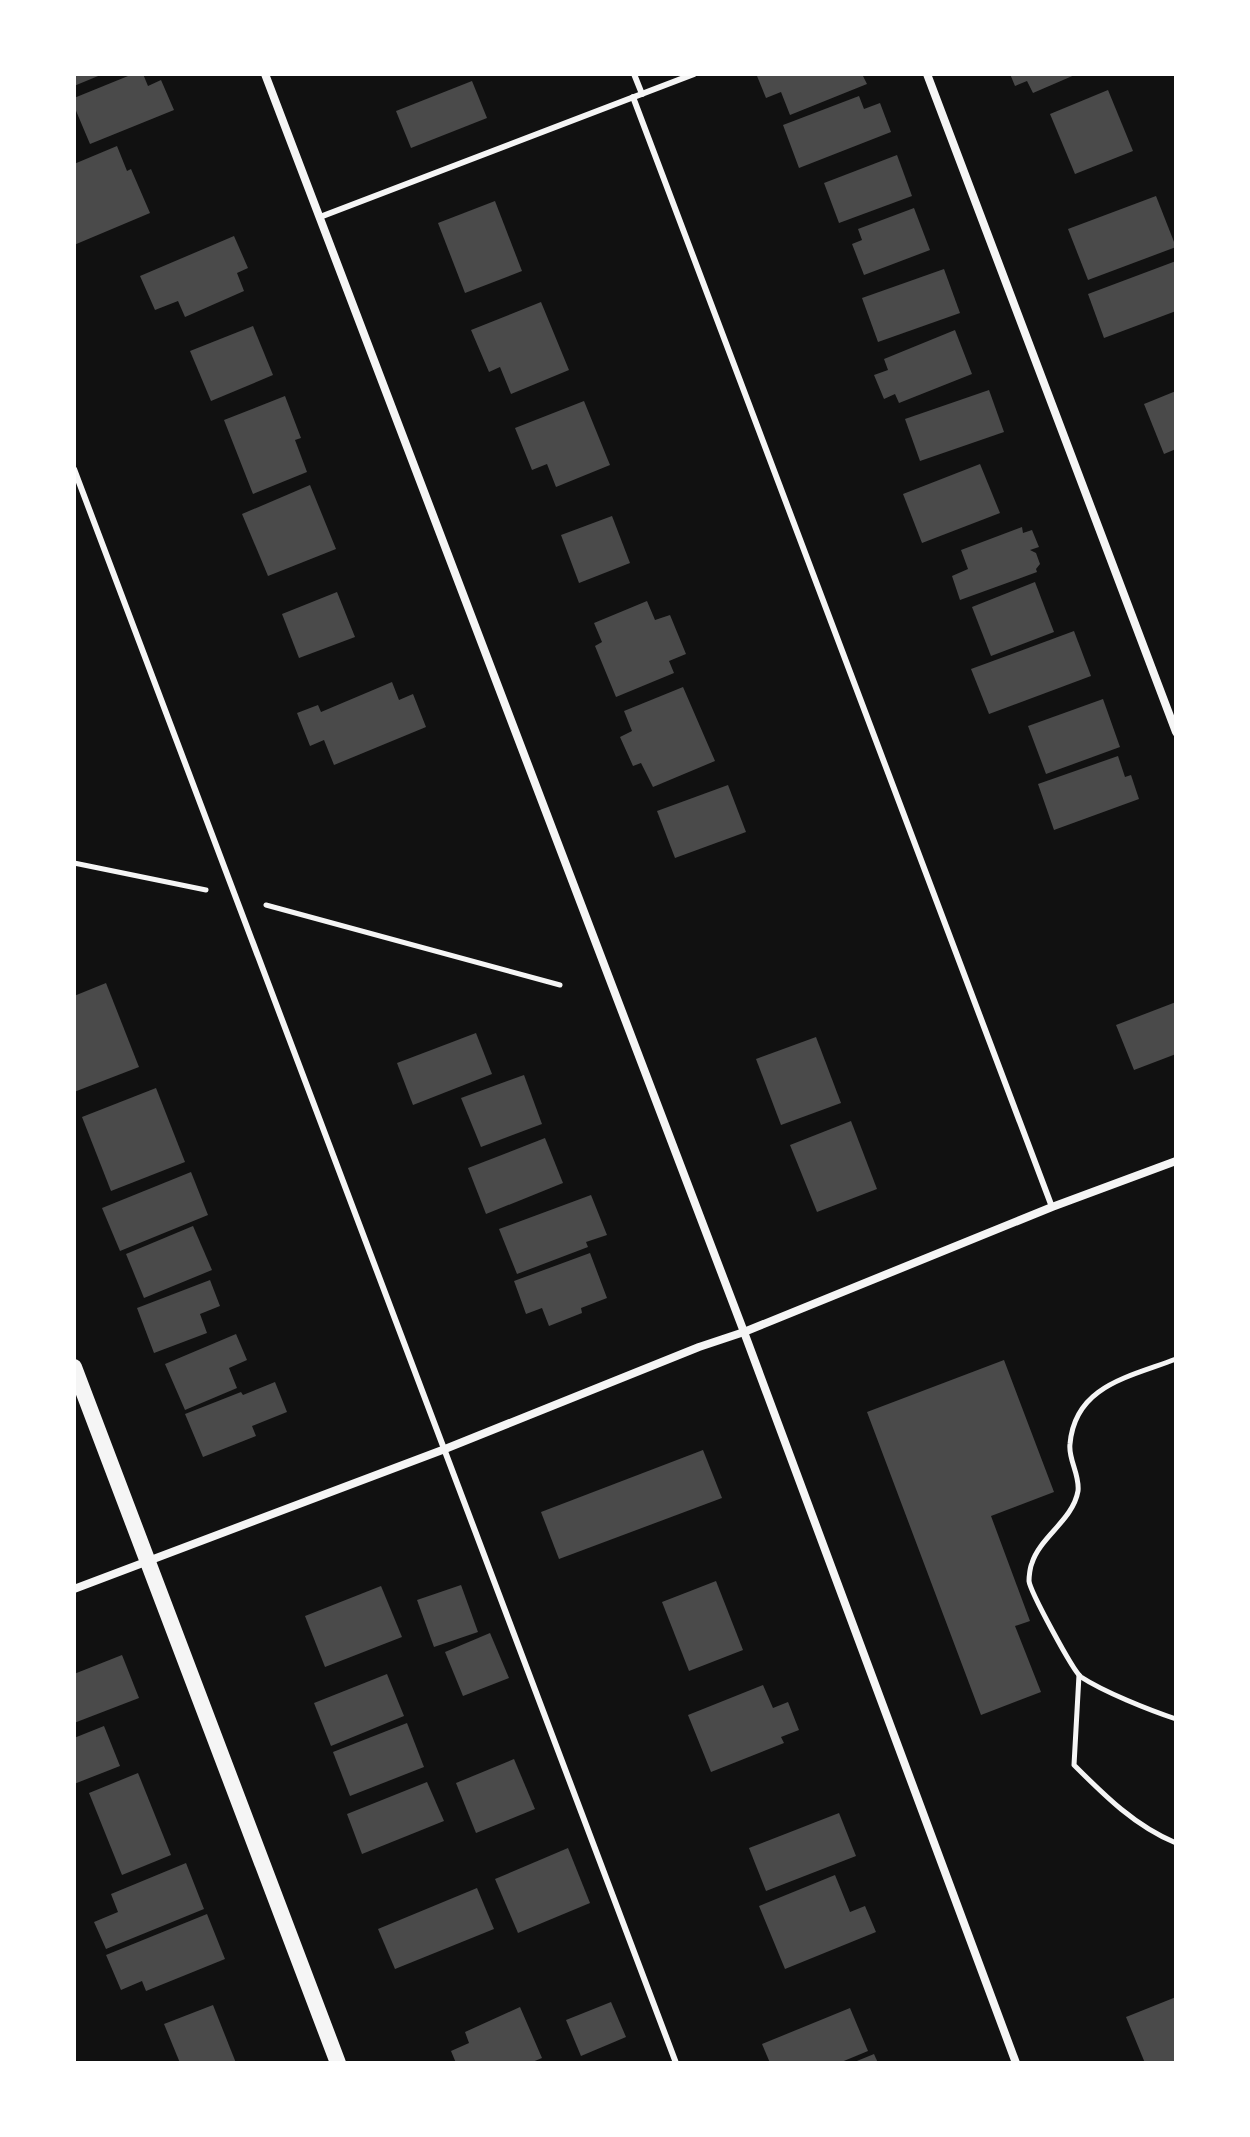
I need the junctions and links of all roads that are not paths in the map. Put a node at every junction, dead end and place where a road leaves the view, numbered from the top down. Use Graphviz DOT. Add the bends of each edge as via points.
graph roads {
  1 [pos="265,74"];
  2 [pos="634,74"];
  3 [pos="694,74"];
  4 [pos="927,74"];
  5 [pos="642,94"];
  6 [pos="633,97"];
  7 [pos="320,217"];
  8 [pos="74,469"];
  9 [pos="1176,732"];
  10 [pos="1176,1161"];
  11 [pos="1052,1207"];
  12 [pos="744,1332"];
  13 [pos="74,1367"];
  14 [pos="445,1449"];
  15 [pos="147,1561"];
  16 [pos="74,1589"];
  17 [pos="338,2063"];
  18 [pos="676,2063"];
  19 [pos="1016,2063"];
  1 -- 7 [label="street"];
  2 -- 5 [label="lane"];
  3 -- 5 [label="lane"];
  4 -- 9 [label="street"];
  5 -- 6 [label="lane"];
  6 -- 7 [label="lane"];
  6 -- 11 [label="lane"];
  7 -- 12 [label="street"];
  8 -- 14 [label="lane"];
  10 -- 11 [label="street"];
  11 -- 12 [label="street"];
  12 -- 14 [label="street"];
  12 -- 19 [label="street"];
  13 -- 15 [label="main road"];
  14 -- 15 [label="street"];
  14 -- 18 [label="lane"];
  15 -- 16 [label="street"];
  15 -- 17 [label="main road"];
}
